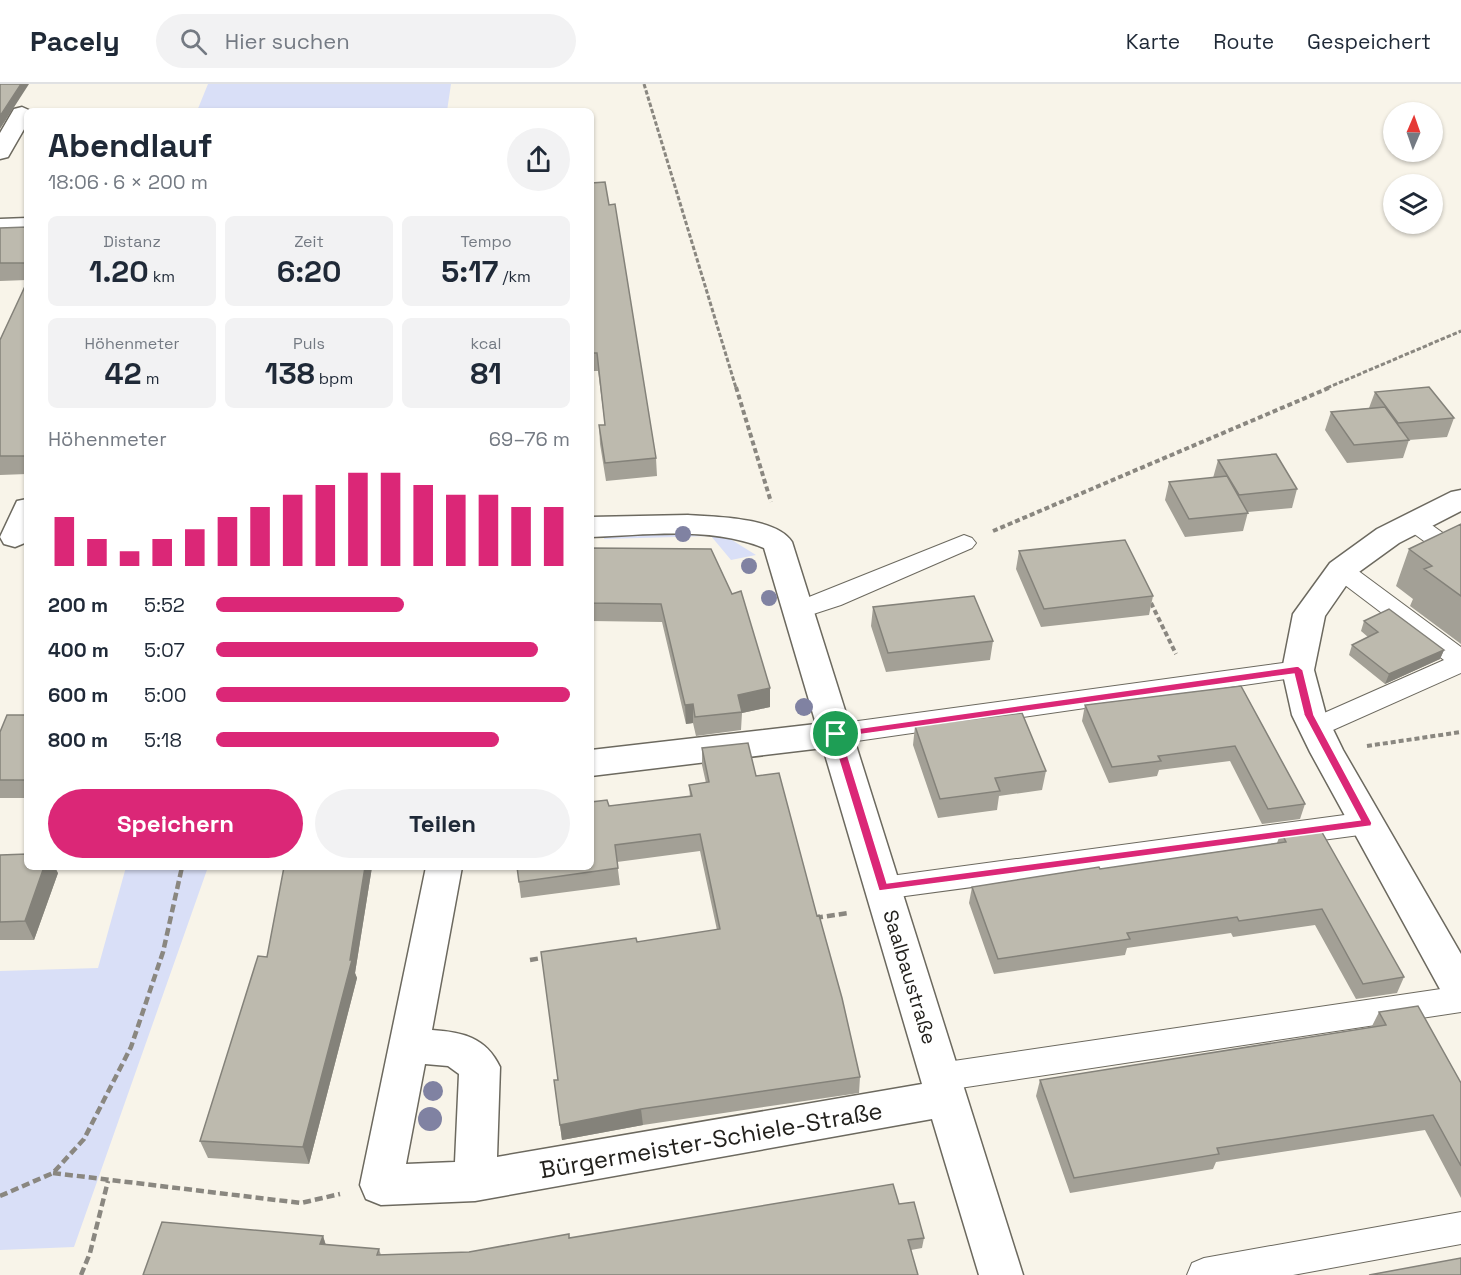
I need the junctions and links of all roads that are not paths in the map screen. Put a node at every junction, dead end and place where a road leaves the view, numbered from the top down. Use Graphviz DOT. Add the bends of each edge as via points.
graph roads {
  1 [pos="22,114"];
  2 [pos="0,152"];
  3 [pos="24,225"];
  4 [pos="0,226"];
  5 [pos="1461,500"];
  6 [pos="24,515"];
  7 [pos="1413,522"];
  8 [pos="594,527"];
  9 [pos="14,537"];
  10 [pos="964,543"];
  11 [pos="1461,557"];
  12 [pos="1341,570"];
  13 [pos="798,611"];
  14 [pos="1461,662"];
  15 [pos="1298,670"];
  16 [pos="836,734"];
  17 [pos="1321,740"];
  18 [pos="594,763"];
  19 [pos="1367,823"];
  20 [pos="443,870"];
  21 [pos="886,897"];
  22 [pos="1461,990"];
  23 [pos="1461,999"];
  24 [pos="408,1046"];
  25 [pos="943,1088"];
  26 [pos="475,1181"];
  27 [pos="1461,1228"];
  28 [pos="1001,1275"];
  29 [pos="1204,1275"];
  1 -- 2 [label="street"];
  3 -- 4 [label="street"];
  5 -- 7 [label="street"];
  6 -- 9 [label="street"];
  7 -- 11 [label="lane"];
  7 -- 12 [label="street"];
  8 -- 13 [label="street, Saalbaustraße" via="688,525 745,529 777,542"];
  10 -- 13 [label="lane"];
  12 -- 14 [label="lane"];
  12 -- 15 [label="street" via="1309,614"];
  13 -- 16 [label="street, Saalbaustraße"];
  14 -- 17 [label="lane"];
  15 -- 16 [label="lane"];
  15 -- 17 [label="street" via="1309,715"];
  16 -- 18 [label="street"];
  16 -- 21 [label="street, Saalbaustraße"];
  17 -- 19 [label="street"];
  19 -- 21 [label="lane"];
  19 -- 22 [label="street"];
  20 -- 24 [label="street"];
  21 -- 25 [label="street, Saalbaustraße"];
  23 -- 25 [label="lane"];
  24 -- 26 [label="street" via="458,1049 480,1067"];
  24 -- 26 [label="street, Bürgermeister-Schiele-Straße" via="381,1185"];
  25 -- 26 [label="street, Bürgermeister-Schiele-Straße"];
  25 -- 28 [label="street, Saalbaustraße"];
  27 -- 29 [label="lane"];
}
